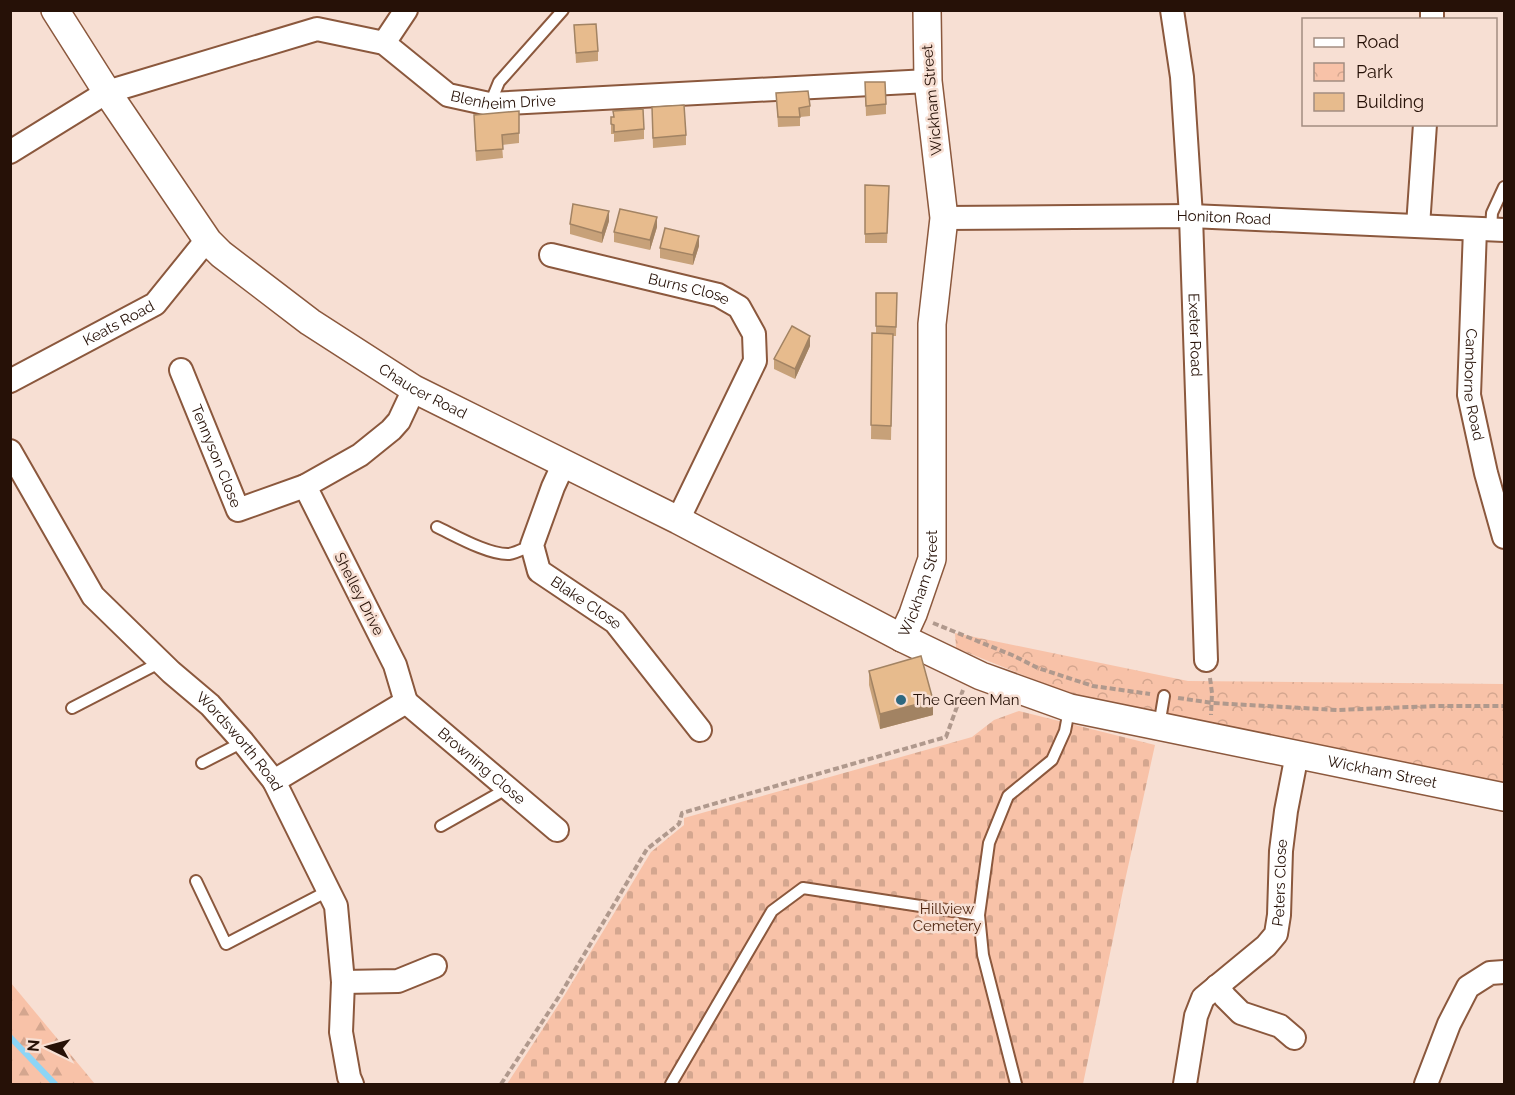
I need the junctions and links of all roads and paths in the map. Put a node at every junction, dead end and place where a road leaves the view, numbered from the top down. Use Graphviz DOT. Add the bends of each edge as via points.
graph roads {
  1 [pos="55,10"];
  2 [pos="406,10"];
  3 [pos="563,10"];
  4 [pos="927,10"];
  5 [pos="1172,10"];
  6 [pos="384,43"];
  7 [pos="928,81"];
  8 [pos="106,92"];
  9 [pos="489,104"];
  10 [pos="1425,126"];
  11 [pos="10,152"];
  12 [pos="1504,187"];
  13 [pos="1191,216"];
  14 [pos="944,218"];
  15 [pos="1418,226"];
  16 [pos="1490,229"];
  17 [pos="208,241"];
  18 [pos="551,255"];
  19 [pos="181,370"];
  20 [pos="10,381"];
  21 [pos="414,389"];
  22 [pos="10,451"];
  23 [pos="564,463"];
  24 [pos="1495,471"];
  25 [pos="305,486"];
  26 [pos="678,520"];
  27 [pos="437,527"];
  28 [pos="1504,537"];
  29 [pos="532,545"];
  30 [pos="908,626"];
  31 [pos="1206,660"];
  32 [pos="161,662"];
  33 [pos="965,684"];
  34 [pos="1211,684"];
  35 [pos="1212,693"];
  36 [pos="1164,696"];
  37 [pos="406,702"];
  38 [pos="1504,706"];
  39 [pos="72,708"];
  40 [pos="1070,708"];
  41 [pos="1159,726"];
  42 [pos="700,730"];
  43 [pos="243,742"];
  44 [pos="1297,754"];
  45 [pos="202,763"];
  46 [pos="274,781"];
  47 [pos="507,788"];
  48 [pos="1504,797"];
  49 [pos="441,826"];
  50 [pos="557,830"];
  51 [pos="196,881"];
  52 [pos="328,891"];
  53 [pos="979,915"];
  54 [pos="435,966"];
  55 [pos="1504,972"];
  56 [pos="343,982"];
  57 [pos="1217,986"];
  58 [pos="1294,1038"];
  59 [pos="352,1084"];
  60 [pos="501,1084"];
  61 [pos="671,1084"];
  62 [pos="1016,1084"];
  63 [pos="1185,1084"];
  64 [pos="1426,1084"];
  1 -- 8 [label="street, Chaucer Road"];
  2 -- 6 [label="street"];
  3 -- 9 [label="lane" via="499,82"];
  4 -- 7 [label="street, Wickham Street"];
  5 -- 13 [label="street, Exeter Road" via="1182,77"];
  6 -- 8 [label="street, Blenheim Drive" via="317,29"];
  6 -- 9 [label="street, Blenheim Drive" via="448,95"];
  7 -- 9 [label="street, Blenheim Drive"];
  7 -- 14 [label="street, Wickham Street"];
  8 -- 11 [label="street, Blenheim Drive"];
  8 -- 17 [label="street, Chaucer Road"];
  10 -- 15 [label="street"];
  12 -- 16 [label="lane" via="1492,213"];
  13 -- 14 [label="street, Honiton Road"];
  13 -- 15 [label="street, Honiton Road"];
  13 -- 31 [label="street, Exeter Road"];
  14 -- 30 [label="street, Wickham Street" via="932,324 932,559"];
  15 -- 16 [label="street, Honiton Road"];
  16 -- 24 [label="street, Camborne Road" via="1469,395"];
  17 -- 20 [label="street, Keats Road" via="155,304"];
  17 -- 21 [label="street, Chaucer Road" via="310,322"];
  18 -- 26 [label="street, Burns Close" via="718,295 739,307 754,334 755,361"];
  19 -- 25 [label="street, Tennyson Close" via="237,510"];
  21 -- 23 [label="street, Chaucer Road"];
  21 -- 25 [label="street" via="391,430 360,455"];
  22 -- 32 [label="street, Wordsworth Road" via="93,596"];
  23 -- 26 [label="street, Chaucer Road"];
  23 -- 29 [label="street"];
  24 -- 28 [label="street, Camborne Road"];
  25 -- 37 [label="street, Shelley Drive" via="395,665"];
  26 -- 30 [label="street, Chaucer Road"];
  27 -- 29 [label="lane" via="495,551 511,554"];
  29 -- 42 [label="street, Blake Close" via="539,571 615,622"];
  30 -- 36 [label="path" via="1012,655 1093,686"];
  30 -- 40 [label="street, Wickham Street" via="981,676"];
  32 -- 39 [label="lane"];
  32 -- 43 [label="street, Wordsworth Road" via="210,705"];
  33 -- 60 [label="path" via="946,737 682,813 679,824 646,849 560,995"];
  34 -- 35 [label="path"];
  36 -- 38 [label="path" via="1213,703 1337,710"];
  36 -- 41 [label="lane"];
  37 -- 46 [label="street"];
  37 -- 47 [label="street, Browning Close"];
  40 -- 41 [label="street, Wickham Street"];
  40 -- 53 [label="lane" via="1052,760 1008,796 989,843"];
  41 -- 44 [label="street, Wickham Street"];
  43 -- 45 [label="lane"];
  43 -- 46 [label="street, Wordsworth Road"];
  44 -- 48 [label="street, Wickham Street"];
  44 -- 57 [label="street, Peters Close" via="1281,851 1276,934"];
  46 -- 52 [label="street, Wordsworth Road"];
  47 -- 49 [label="lane"];
  47 -- 50 [label="street, Browning Close"];
  51 -- 52 [label="lane" via="226,944"];
  52 -- 56 [label="street, Wordsworth Road" via="336,906"];
  53 -- 61 [label="lane" via="803,888 772,911"];
  53 -- 62 [label="lane" via="983,954"];
  54 -- 56 [label="street" via="398,981"];
  55 -- 64 [label="street" via="1490,973 1468,987"];
  56 -- 59 [label="street, Wordsworth Road" via="341,1032"];
  57 -- 58 [label="street" via="1241,1013 1280,1026"];
  57 -- 63 [label="street, Peters Close" via="1203,998 1196,1016"];
}
